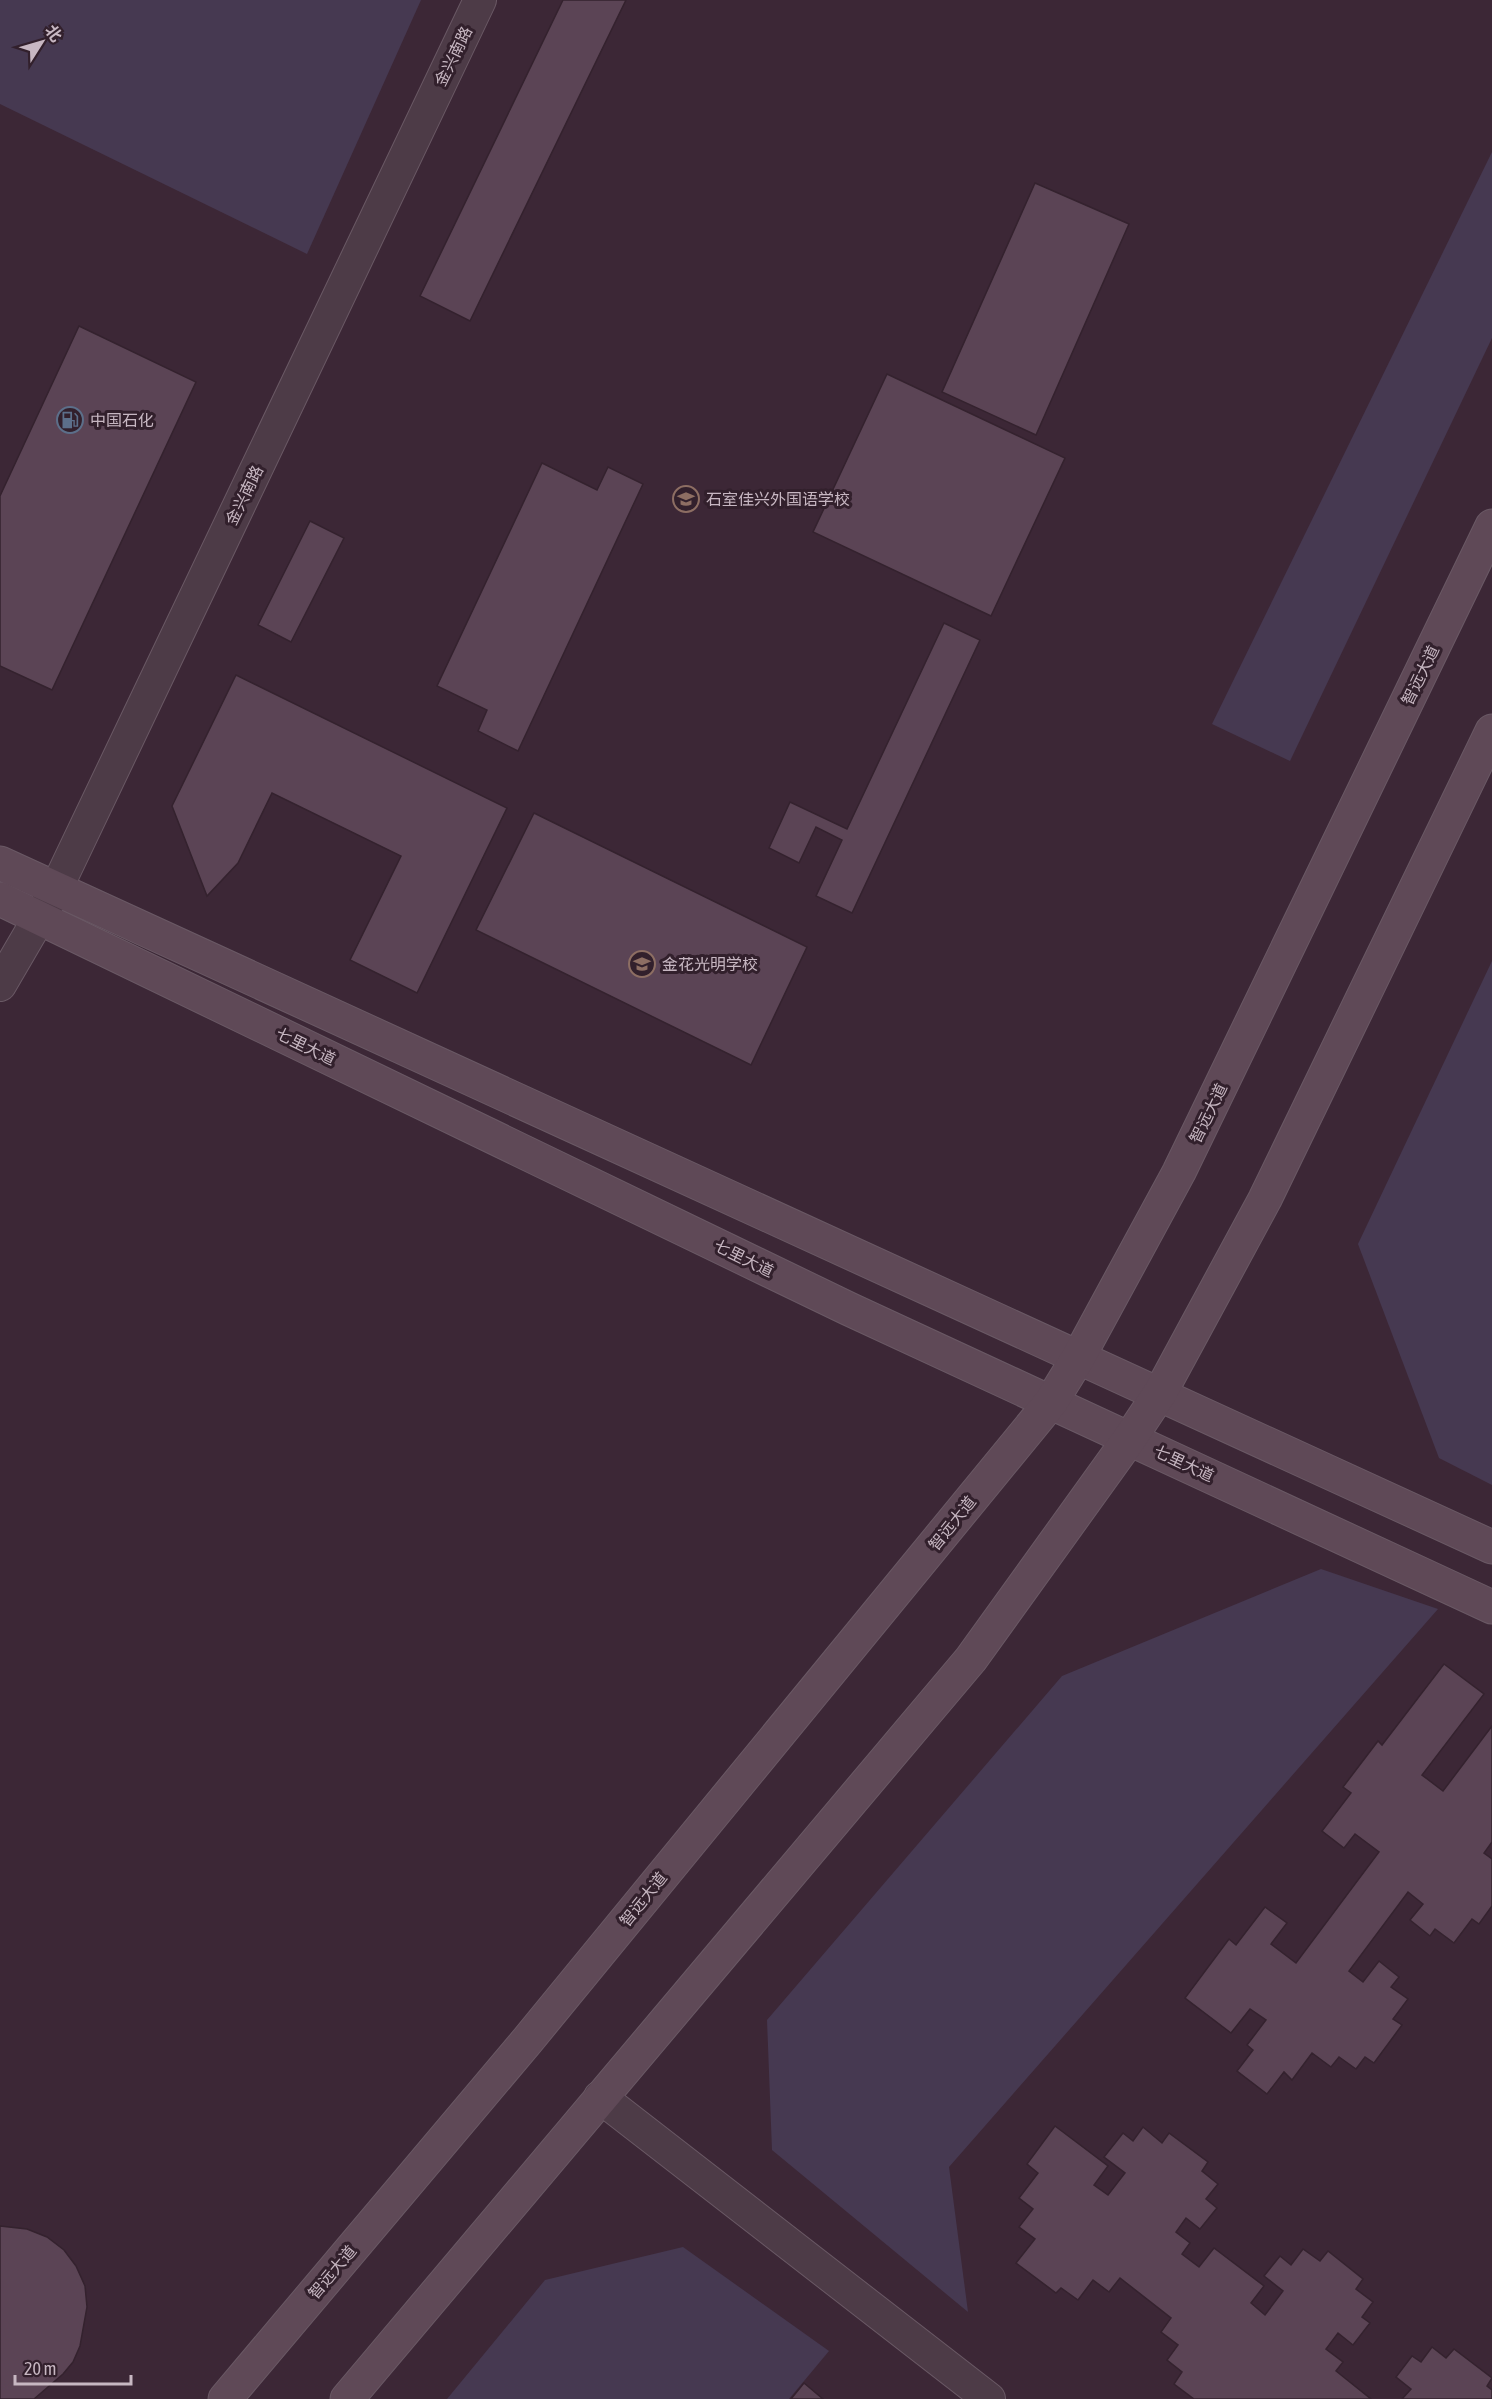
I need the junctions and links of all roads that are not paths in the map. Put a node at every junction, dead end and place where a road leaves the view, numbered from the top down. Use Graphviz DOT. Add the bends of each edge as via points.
graph roads {
  1 [pos="480,0"];
  2 [pos="1492,526"];
  3 [pos="1492,731"];
  4 [pos="0,862"];
  5 [pos="56,889"];
  6 [pos="0,899"];
  7 [pos="39,917"];
  8 [pos="0,985"];
  9 [pos="1078,1358"];
  10 [pos="1160,1393"];
  11 [pos="1051,1402"];
  12 [pos="1130,1438"];
  13 [pos="1492,1547"];
  14 [pos="1492,1607"];
  15 [pos="600,2097"];
  16 [pos="225,2399"];
  17 [pos="347,2399"];
  18 [pos="988,2399"];
  1 -- 5 [label="street, 金兴南路"];
  2 -- 9 [label="main road, 智远大道" via="1179,1172"];
  3 -- 10 [label="main road" via="1265,1198"];
  4 -- 5 [label="main road"];
  5 -- 7 [label="street, 金兴南路"];
  5 -- 9 [label="main road"];
  6 -- 7 [label="main road, 七里大道"];
  7 -- 8 [label="street, 金兴南路"];
  7 -- 11 [label="main road, 七里大道" via="849,1309"];
  9 -- 10 [label="main road"];
  9 -- 11 [label="main road, 智远大道"];
  10 -- 12 [label="main road"];
  10 -- 13 [label="main road"];
  11 -- 12 [label="main road, 七里大道"];
  11 -- 16 [label="main road, 智远大道" via="527,2041"];
  12 -- 14 [label="main road, 七里大道"];
  12 -- 15 [label="main road" via="970,1659"];
  15 -- 17 [label="main road"];
  15 -- 18 [label="street"];
}
